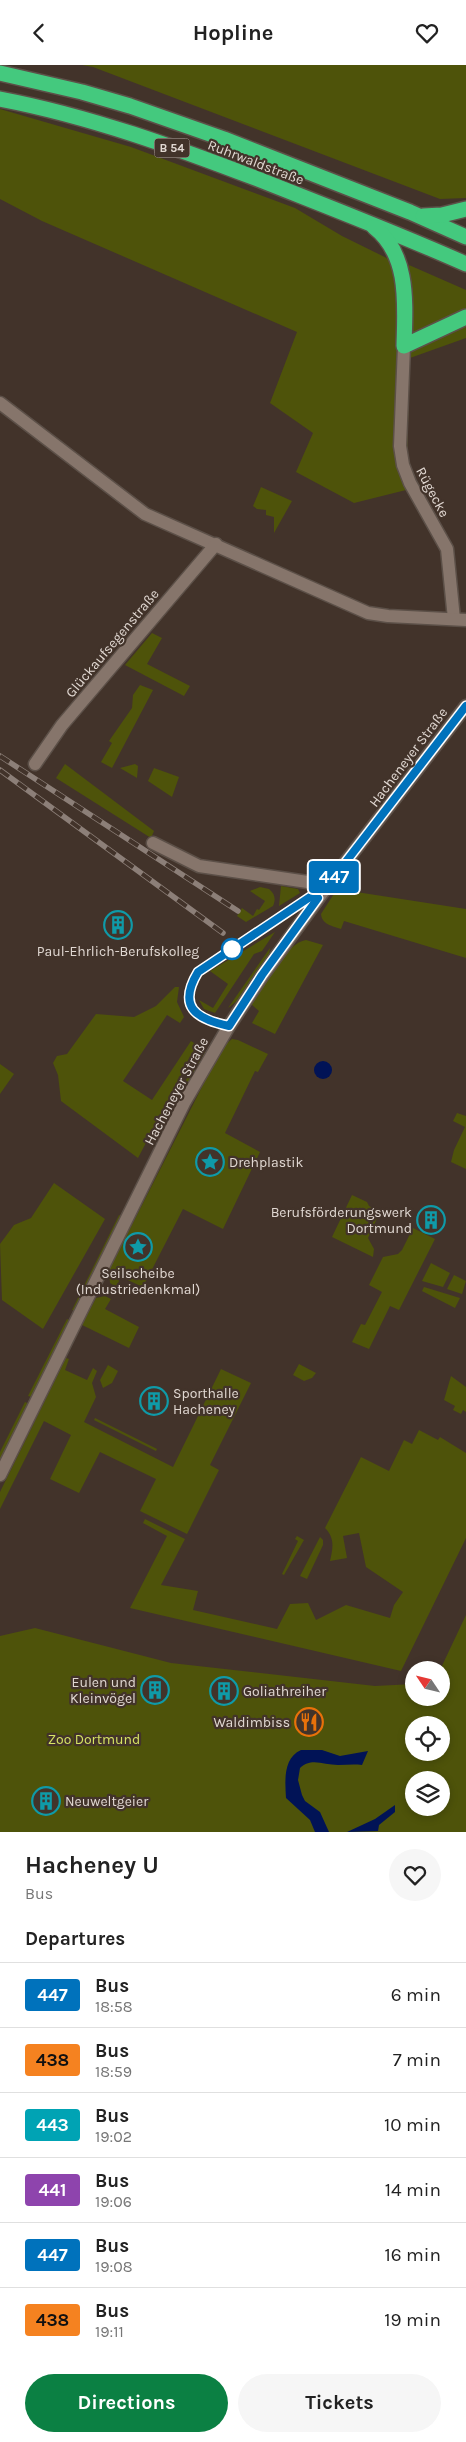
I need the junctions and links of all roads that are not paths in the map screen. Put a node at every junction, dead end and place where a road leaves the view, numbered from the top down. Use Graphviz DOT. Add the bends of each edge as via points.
graph roads {
  1 [pos="0,73"];
  2 [pos="0,99"];
  3 [pos="466,209"];
  4 [pos="410,212"];
  5 [pos="366,221"];
  6 [pos="466,237"];
  7 [pos="466,264"];
  8 [pos="466,317"];
  9 [pos="404,346"];
  10 [pos="0,403"];
  11 [pos="216,544"];
  12 [pos="460,619"];
  13 [pos="466,706"];
  14 [pos="35,764"];
  15 [pos="153,843"];
  16 [pos="328,885"];
  17 [pos="0,1475"];
  1 -- 4 [label="highway, Ruhrwaldstraße / B 54" via="130,106"];
  2 -- 5 [label="highway, Ruhrwaldstraße / B 54" via="114,128 211,161"];
  3 -- 4 [label="highway" via="432,216"];
  4 -- 6 [label="highway, Ruhrwaldstraße / B 54"];
  5 -- 7 [label="highway, Ruhrwaldstraße / B 54"];
  5 -- 9 [label="highway" via="384,235 399,261 404,290"];
  8 -- 9 [label="highway"];
  9 -- 12 [label="street, Rügecke" via="400,446 403,465 447,549"];
  10 -- 11 [label="street" via="145,513"];
  11 -- 12 [label="street" via="368,613"];
  11 -- 14 [label="street, Glückaufsegenstraße" via="62,725"];
  13 -- 16 [label="street, Hacheneyer Straße"];
  15 -- 16 [label="street" via="199,866"];
  16 -- 17 [label="street, Hacheneyer Straße" via="262,975 184,1103"];
}
